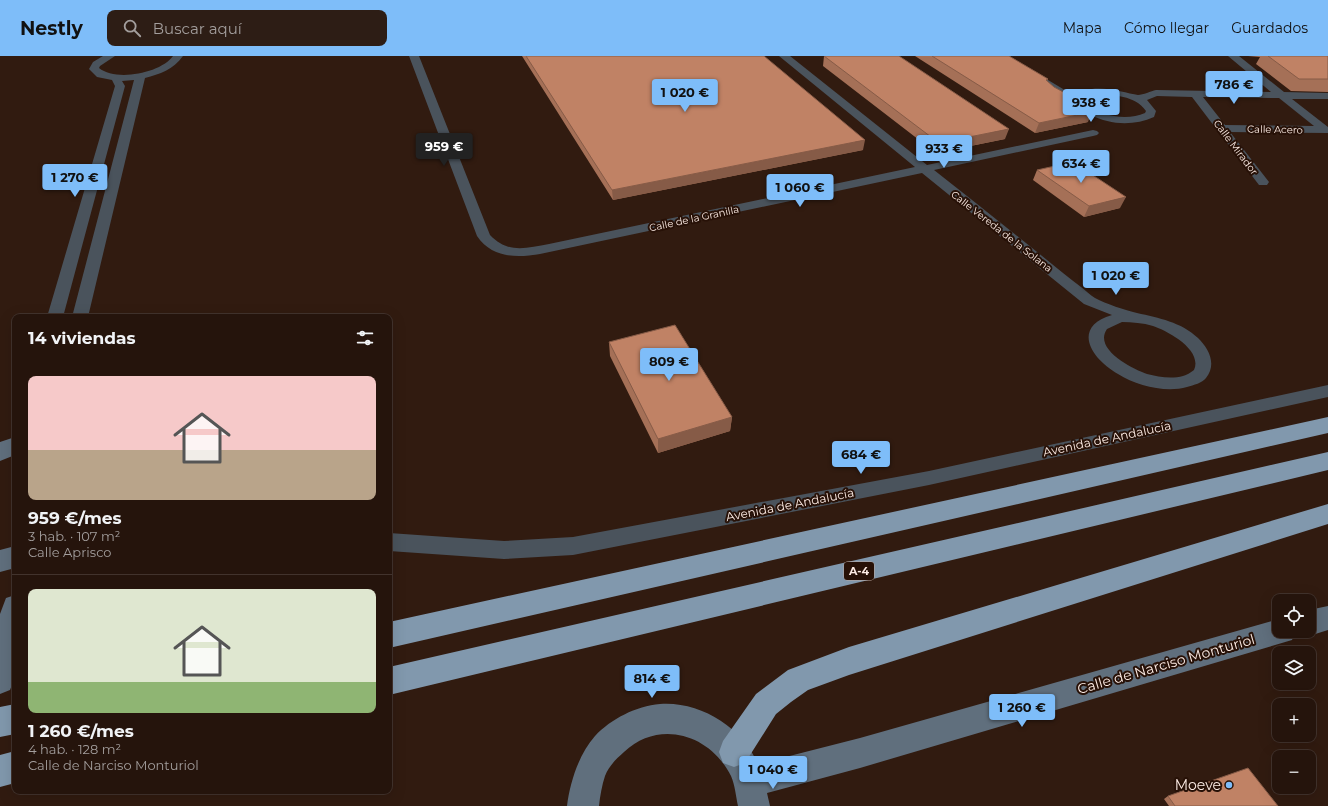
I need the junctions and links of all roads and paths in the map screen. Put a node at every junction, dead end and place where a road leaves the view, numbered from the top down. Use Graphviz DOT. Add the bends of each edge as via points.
graph roads {
  1 [pos="110,56"];
  2 [pos="181,56"];
  3 [pos="414,56"];
  4 [pos="784,56"];
  5 [pos="1001,56"];
  6 [pos="1236,58"];
  7 [pos="1254,61"];
  8 [pos="140,76"];
  9 [pos="116,78"];
  10 [pos="1050,84"];
  11 [pos="1096,92"];
  12 [pos="1195,94"];
  13 [pos="1282,95"];
  14 [pos="1328,96"];
  15 [pos="1138,99"];
  16 [pos="1088,109"];
  17 [pos="1146,118"];
  18 [pos="1221,128"];
  19 [pos="1116,130"];
  20 [pos="1326,130"];
  21 [pos="924,169"];
  22 [pos="1263,182"];
  23 [pos="1089,301"];
  24 [pos="56,314"];
  25 [pos="81,314"];
  26 [pos="1133,317"];
  27 [pos="1098,328"];
  28 [pos="1328,391"];
  29 [pos="1328,425"];
  30 [pos="1328,461"];
  31 [pos="1328,514"];
  32 [pos="392,542"];
  33 [pos="12,558"];
  34 [pos="0,561"];
  35 [pos="1328,618"];
  36 [pos="1316,621"];
  37 [pos="12,622"];
  38 [pos="392,634"];
  39 [pos="1272,634"];
  40 [pos="0,680"];
  41 [pos="392,680"];
  42 [pos="12,720"];
  43 [pos="0,722"];
  44 [pos="734,752"];
  45 [pos="12,768"];
  46 [pos="0,771"];
  47 [pos="752,794"];
  48 [pos="583,806"];
  1 -- 9 [label="street" via="96,64 94,69 97,74 104,77"];
  2 -- 8 [label="street" via="164,68"];
  3 -- 21 [label="street, Calle de la Granilla" via="484,236 491,245 505,252 549,248"];
  4 -- 21 [label="street, Calle Vereda de la Solana"];
  5 -- 10 [label="street"];
  6 -- 7 [label="street"];
  6 -- 13 [label="street"];
  8 -- 9 [label="street"];
  8 -- 25 [label="street"];
  9 -- 24 [label="street" via="120,86"];
  10 -- 11 [label="street"];
  10 -- 16 [label="street"];
  11 -- 15 [label="street" via="1117,93"];
  11 -- 16 [label="street" via="1083,97 1082,102"];
  12 -- 13 [label="street"];
  12 -- 15 [label="street" via="1156,93"];
  12 -- 18 [label="street, Calle Mirador"];
  13 -- 14 [label="street"];
  13 -- 20 [label="street"];
  15 -- 17 [label="street" via="1150,107 1150,115"];
  16 -- 17 [label="street" via="1107,117 1126,120"];
  16 -- 21 [label="street, Calle de la Granilla" via="1098,124 1097,133"];
  17 -- 19 [label="street" via="1140,126"];
  18 -- 20 [label="street, Calle Acero"];
  18 -- 22 [label="street, Calle Mirador"];
  21 -- 23 [label="street, Calle Vereda de la Solana"];
  23 -- 26 [label="street, Calle Vereda de la Solana"];
  23 -- 27 [label="street, Calle Vereda de la Solana"];
  26 -- 27 [label="street, Calle Vereda de la Solana" via="1112,319"];
  26 -- 27 [label="street, Calle Vereda de la Solana" via="1164,325 1191,341 1204,358 1204,367 1200,374 1192,380 1180,383 1165,383 1133,375 1106,357 1098,346"];
  28 -- 32 [label="street, Avenida de Andalucía" via="929,478 573,546 504,550"];
  29 -- 38 [label="highway"];
  30 -- 41 [label="highway, A-4"];
  31 -- 44 [label="highway" via="849,661 798,680 766,704"];
  33 -- 34 [label="street"];
  35 -- 36 [label="street"];
  37 -- 40 [label="street"];
  39 -- 47 [label="street, Calle de Narciso Monturiol" via="860,753"];
  42 -- 43 [label="highway"];
  44 -- 47 [label="street" via="743,766"];
  44 -- 48 [label="street" via="705,727 666,718 644,722 624,732 606,747 593,767 584,790"];
  45 -- 46 [label="highway"];
}
